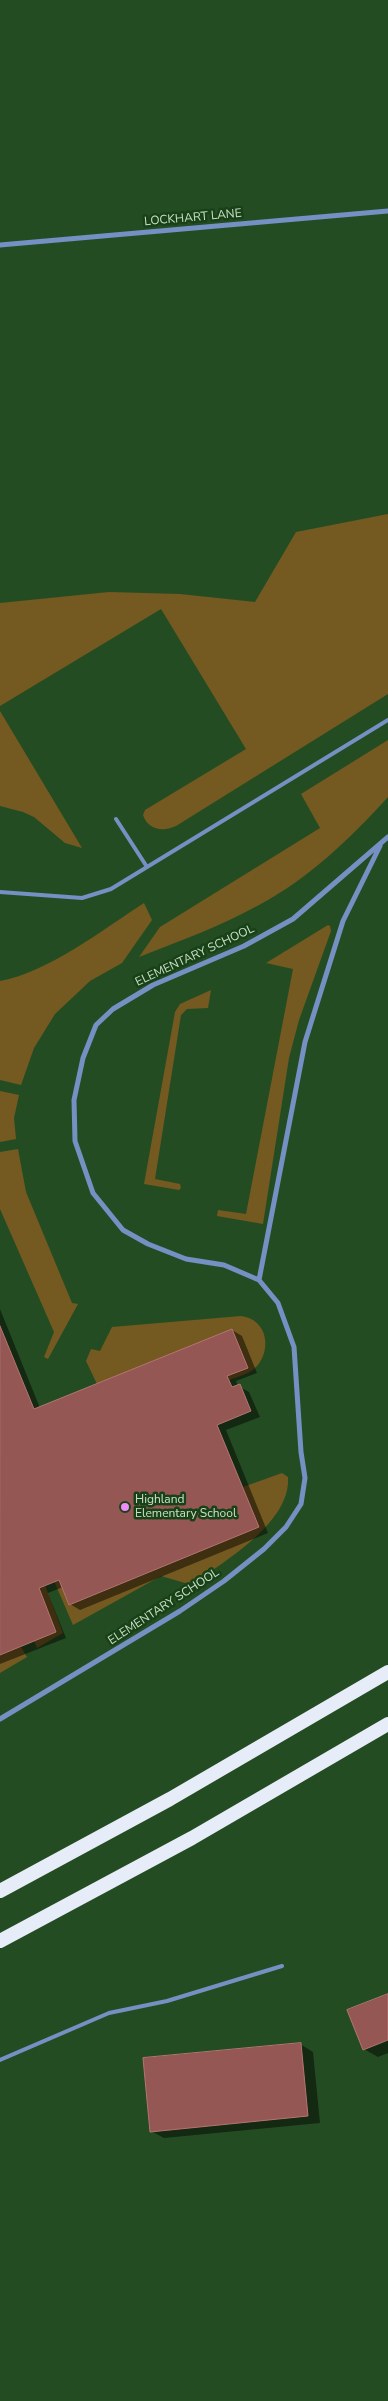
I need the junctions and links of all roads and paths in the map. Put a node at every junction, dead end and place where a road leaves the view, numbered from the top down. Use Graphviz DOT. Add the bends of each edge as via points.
graph roads {
  1 [pos="388,211"];
  2 [pos="0,245"];
  3 [pos="388,720"];
  4 [pos="116,819"];
  5 [pos="388,837"];
  6 [pos="380,846"];
  7 [pos="147,867"];
  8 [pos="0,892"];
  9 [pos="259,1280"];
  10 [pos="388,1672"];
  11 [pos="0,1719"];
  12 [pos="388,1724"];
  13 [pos="0,1891"];
  14 [pos="0,1941"];
  15 [pos="282,1966"];
  16 [pos="0,2060"];
  1 -- 2 [label="street, LOCKHART LANE"];
  3 -- 7 [label="lane"];
  4 -- 7 [label="lane"];
  5 -- 6 [label="street, ELEMENTARY SCHOOL"];
  6 -- 9 [label="street, ELEMENTARY SCHOOL" via="343,921 304,1042"];
  6 -- 9 [label="street, ELEMENTARY SCHOOL" via="294,919 244,946 153,985 113,1009 96,1025 83,1058 74,1100 75,1141 93,1193 123,1230 148,1244 186,1259 224,1265"];
  7 -- 8 [label="lane" via="111,889 82,898"];
  9 -- 11 [label="street, ELEMENTARY SCHOOL" via="278,1303 294,1347 305,1478 301,1504 286,1527 224,1581"];
  10 -- 13 [label="highway" via="170,1799"];
  12 -- 14 [label="highway" via="192,1838"];
  15 -- 16 [label="lane" via="167,2001 108,2014"];
}
